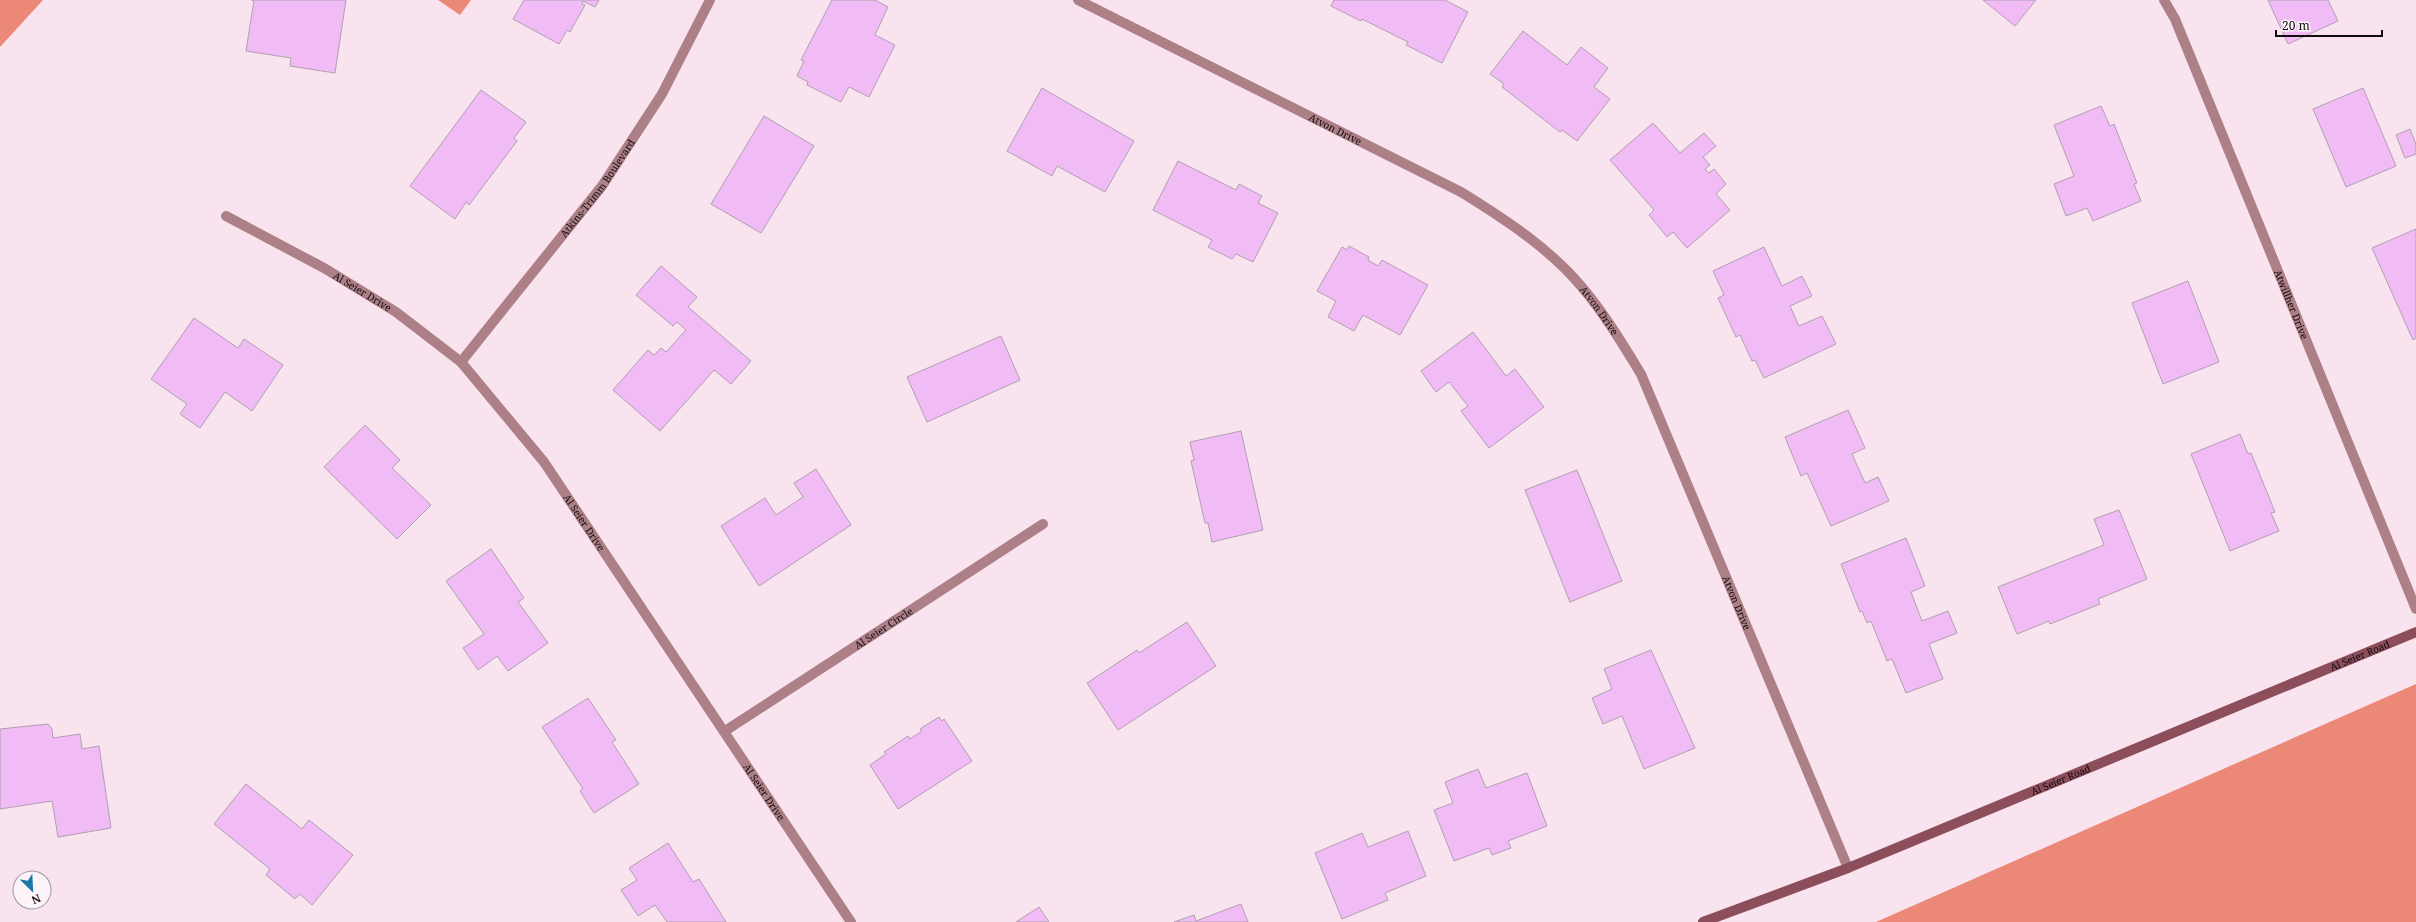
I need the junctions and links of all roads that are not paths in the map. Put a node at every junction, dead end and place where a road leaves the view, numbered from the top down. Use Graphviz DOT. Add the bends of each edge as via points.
graph roads {
  1 [pos="710,0"];
  2 [pos="1078,0"];
  3 [pos="2164,0"];
  4 [pos="226,216"];
  5 [pos="461,362"];
  6 [pos="1043,524"];
  7 [pos="2416,609"];
  8 [pos="2416,632"];
  9 [pos="725,731"];
  10 [pos="1848,868"];
  11 [pos="851,922"];
  12 [pos="1703,922"];
  1 -- 5 [label="street, Atkins-Trimm Boulevard" via="662,94 602,186"];
  2 -- 10 [label="street, Atvon Drive" via="1460,192 1504,219 1580,285 1611,324 1641,374"];
  3 -- 7 [label="street, Atwillher Drive" via="2175,19"];
  4 -- 5 [label="street, Al Seier Drive" via="331,272 396,312"];
  5 -- 9 [label="street, Al Seier Drive" via="544,462"];
  6 -- 9 [label="street, Al Seier Circle"];
  8 -- 10 [label="street, Al Seier Road"];
  9 -- 11 [label="street, Al Seier Drive"];
  10 -- 12 [label="street, Al Seier Road"];
}
